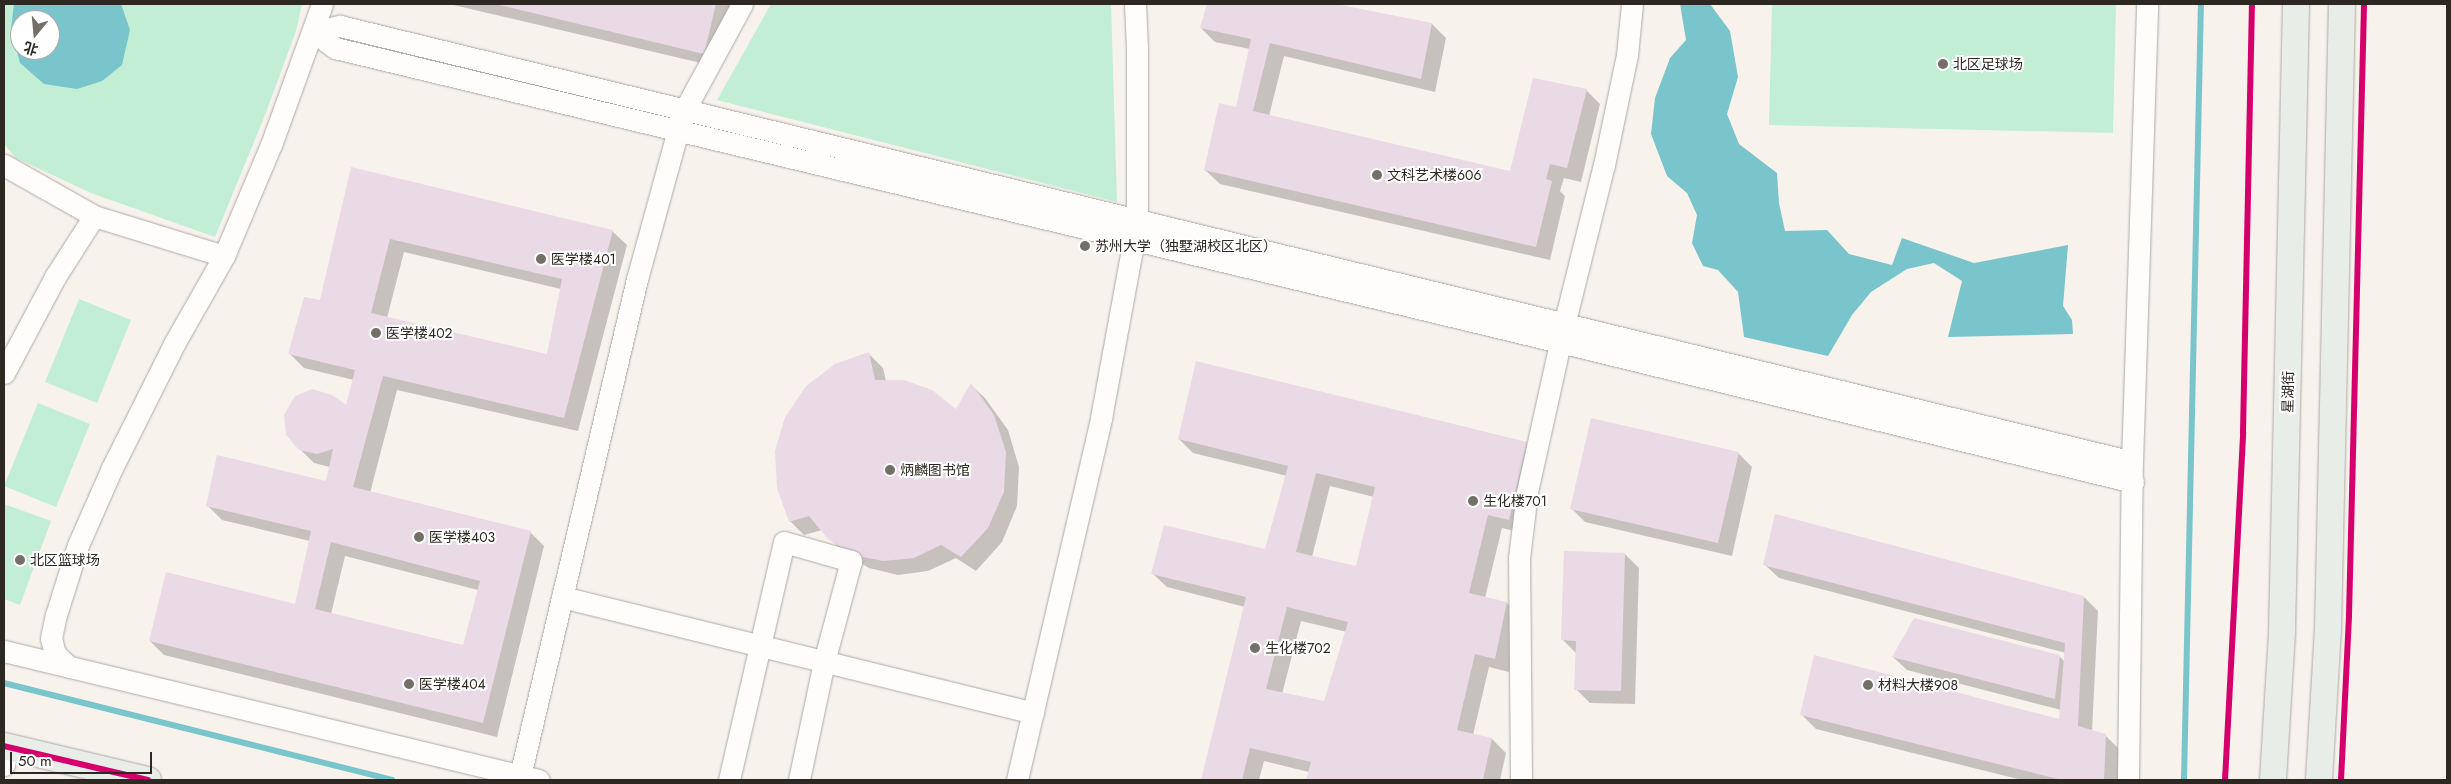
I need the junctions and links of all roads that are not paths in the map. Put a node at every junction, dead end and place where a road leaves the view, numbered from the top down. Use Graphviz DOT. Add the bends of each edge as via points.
graph roads {
  1 [pos="322,4"];
  2 [pos="742,4"];
  3 [pos="1135,4"];
  4 [pos="1632,4"];
  5 [pos="2147,4"];
  6 [pos="2296,4"];
  7 [pos="2342,4"];
  8 [pos="313,32"];
  9 [pos="681,120"];
  10 [pos="4,165"];
  11 [pos="94,216"];
  12 [pos="1136,230"];
  13 [pos="224,256"];
  14 [pos="1562,333"];
  15 [pos="4,373"];
  16 [pos="2133,472"];
  17 [pos="562,597"];
  18 [pos="761,646"];
  19 [pos="4,651"];
  20 [pos="824,662"];
  21 [pos="69,667"];
  22 [pos="1033,713"];
  23 [pos="5,753"];
  24 [pos="529,778"];
  25 [pos="148,780"];
  26 [pos="729,780"];
  27 [pos="799,780"];
  28 [pos="1018,780"];
  29 [pos="1522,780"];
  30 [pos="2128,780"];
  31 [pos="2273,780"];
  32 [pos="2319,780"];
  1 -- 8 [label="lane"];
  2 -- 9 [label="lane"];
  3 -- 12 [label="lane"];
  4 -- 14 [label="lane" via="1627,55 1604,165"];
  5 -- 16 [label="lane"];
  6 -- 31 [label="main road, 星湖街" via="2282,631"];
  7 -- 32 [label="main road" via="2328,629"];
  8 -- 9 [label="lane" via="335,48"];
  8 -- 13 [label="lane" via="271,145"];
  9 -- 12 [label="lane"];
  9 -- 17 [label="lane" via="637,278"];
  10 -- 11 [label="lane"];
  11 -- 13 [label="lane"];
  11 -- 15 [label="lane" via="55,277"];
  12 -- 14 [label="lane"];
  12 -- 22 [label="lane" via="1101,418"];
  13 -- 21 [label="lane" via="174,344 112,468 78,545 51,638 55,654"];
  14 -- 16 [label="lane"];
  14 -- 29 [label="lane" via="1527,492 1519,558"];
  16 -- 30 [label="lane"];
  17 -- 18 [label="lane"];
  17 -- 24 [label="lane"];
  18 -- 20 [label="lane"];
  18 -- 20 [label="lane" via="784,542 851,561"];
  18 -- 26 [label="lane"];
  19 -- 21 [label="lane"];
  20 -- 22 [label="lane"];
  20 -- 27 [label="lane"];
  21 -- 24 [label="lane"];
  22 -- 28 [label="lane"];
  23 -- 25 [label="main road"];
}
